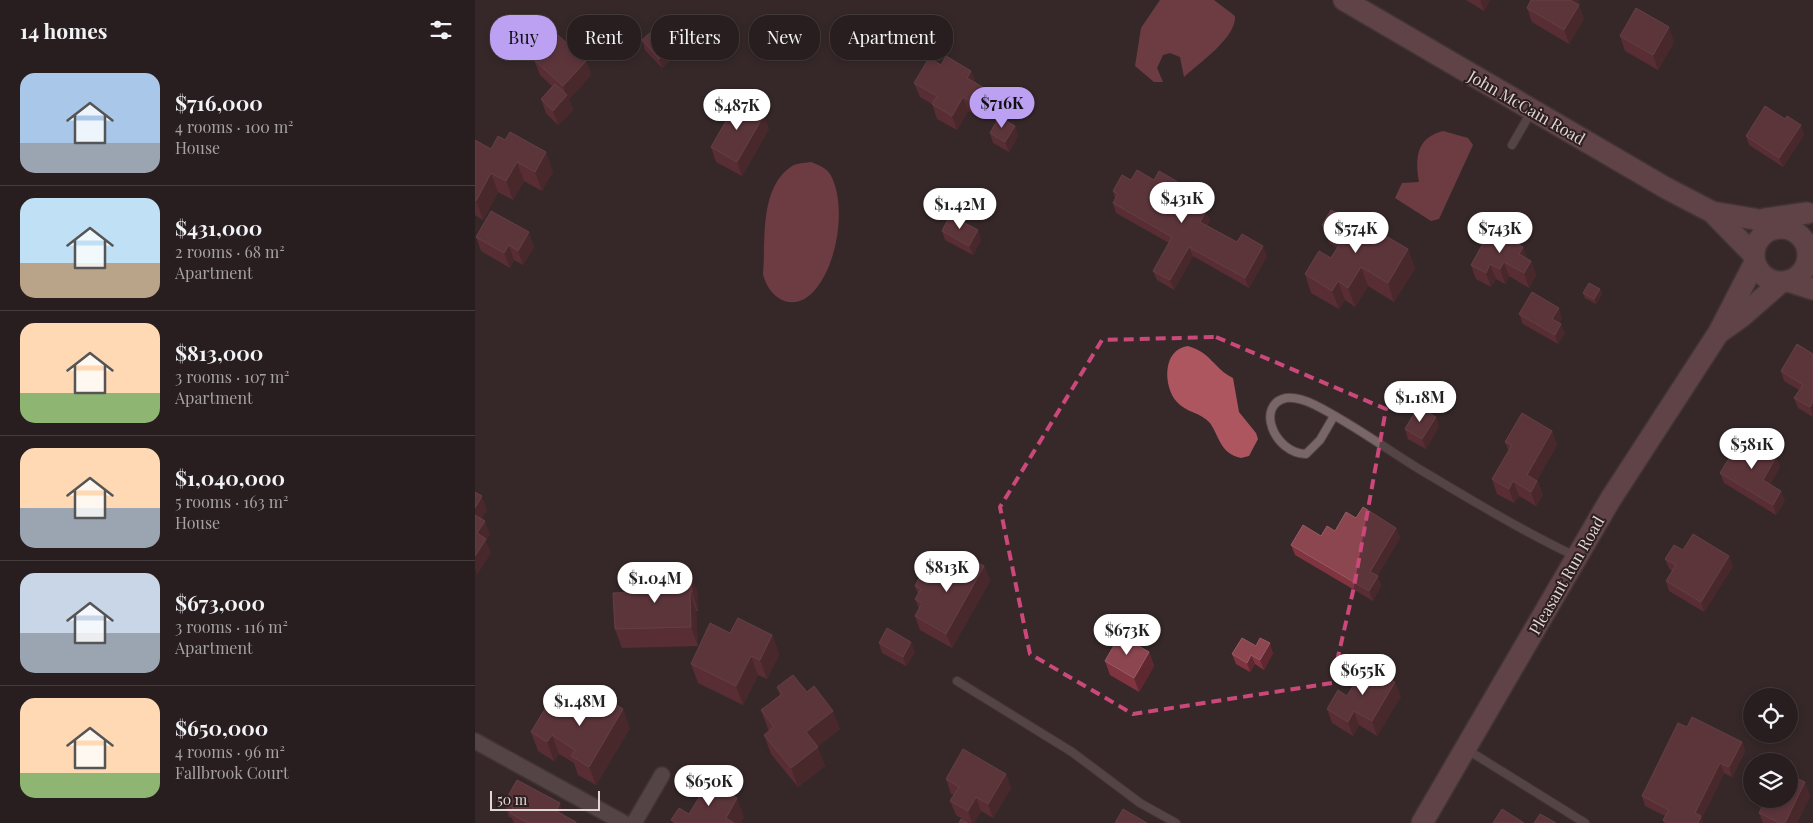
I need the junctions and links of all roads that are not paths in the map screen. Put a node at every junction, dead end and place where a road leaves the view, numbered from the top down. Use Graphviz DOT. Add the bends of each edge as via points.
graph roads {
  1 [pos="1344,0"];
  2 [pos="1532,110"];
  3 [pos="1512,145"];
  4 [pos="1810,211"];
  5 [pos="1712,212"];
  6 [pos="1754,219"];
  7 [pos="1780,228"];
  8 [pos="1810,252"];
  9 [pos="1754,259"];
  10 [pos="1784,282"];
  11 [pos="1811,288"];
  12 [pos="1763,298"];
  13 [pos="1719,332"];
  14 [pos="1334,416"];
  15 [pos="1576,557"];
  16 [pos="957,681"];
  17 [pos="475,741"];
  18 [pos="1464,748"];
  19 [pos="662,775"];
  20 [pos="624,823"];
  21 [pos="634,823"];
  22 [pos="1176,823"];
  23 [pos="1422,823"];
  24 [pos="1585,823"];
  1 -- 2 [label="main road, John McCain Road"];
  2 -- 3 [label="lane"];
  2 -- 5 [label="main road, John McCain Road"];
  4 -- 6 [label="main road"];
  4 -- 7 [label="main road"];
  5 -- 6 [label="main road, John McCain Road"];
  5 -- 9 [label="main road, John McCain Road"];
  6 -- 7 [label="main road, John McCain Road"];
  7 -- 8 [label="main road" via="1796,232"];
  7 -- 9 [label="main road" via="1770,230 1758,239"];
  8 -- 10 [label="main road" via="1804,269"];
  9 -- 10 [label="main road" via="1766,278"];
  9 -- 13 [label="main road, Pleasant Run Road"];
  10 -- 11 [label="main road"];
  10 -- 12 [label="main road, Pleasant Run Road"];
  11 -- 12 [label="main road" via="1790,289"];
  12 -- 13 [label="main road, Pleasant Run Road"];
  13 -- 15 [label="main road, Pleasant Run Road"];
  14 -- 14 [label="lane" via="1320,440 1306,454 1297,454 1279,441 1270,416 1285,398 1306,402"];
  14 -- 15 [label="lane"];
  15 -- 18 [label="main road, Pleasant Run Road"];
  16 -- 22 [label="lane" via="1073,752 1140,803"];
  17 -- 20 [label="street"];
  18 -- 23 [label="main road, Pleasant Run Road"];
  18 -- 24 [label="lane"];
  19 -- 21 [label="street"];
}
